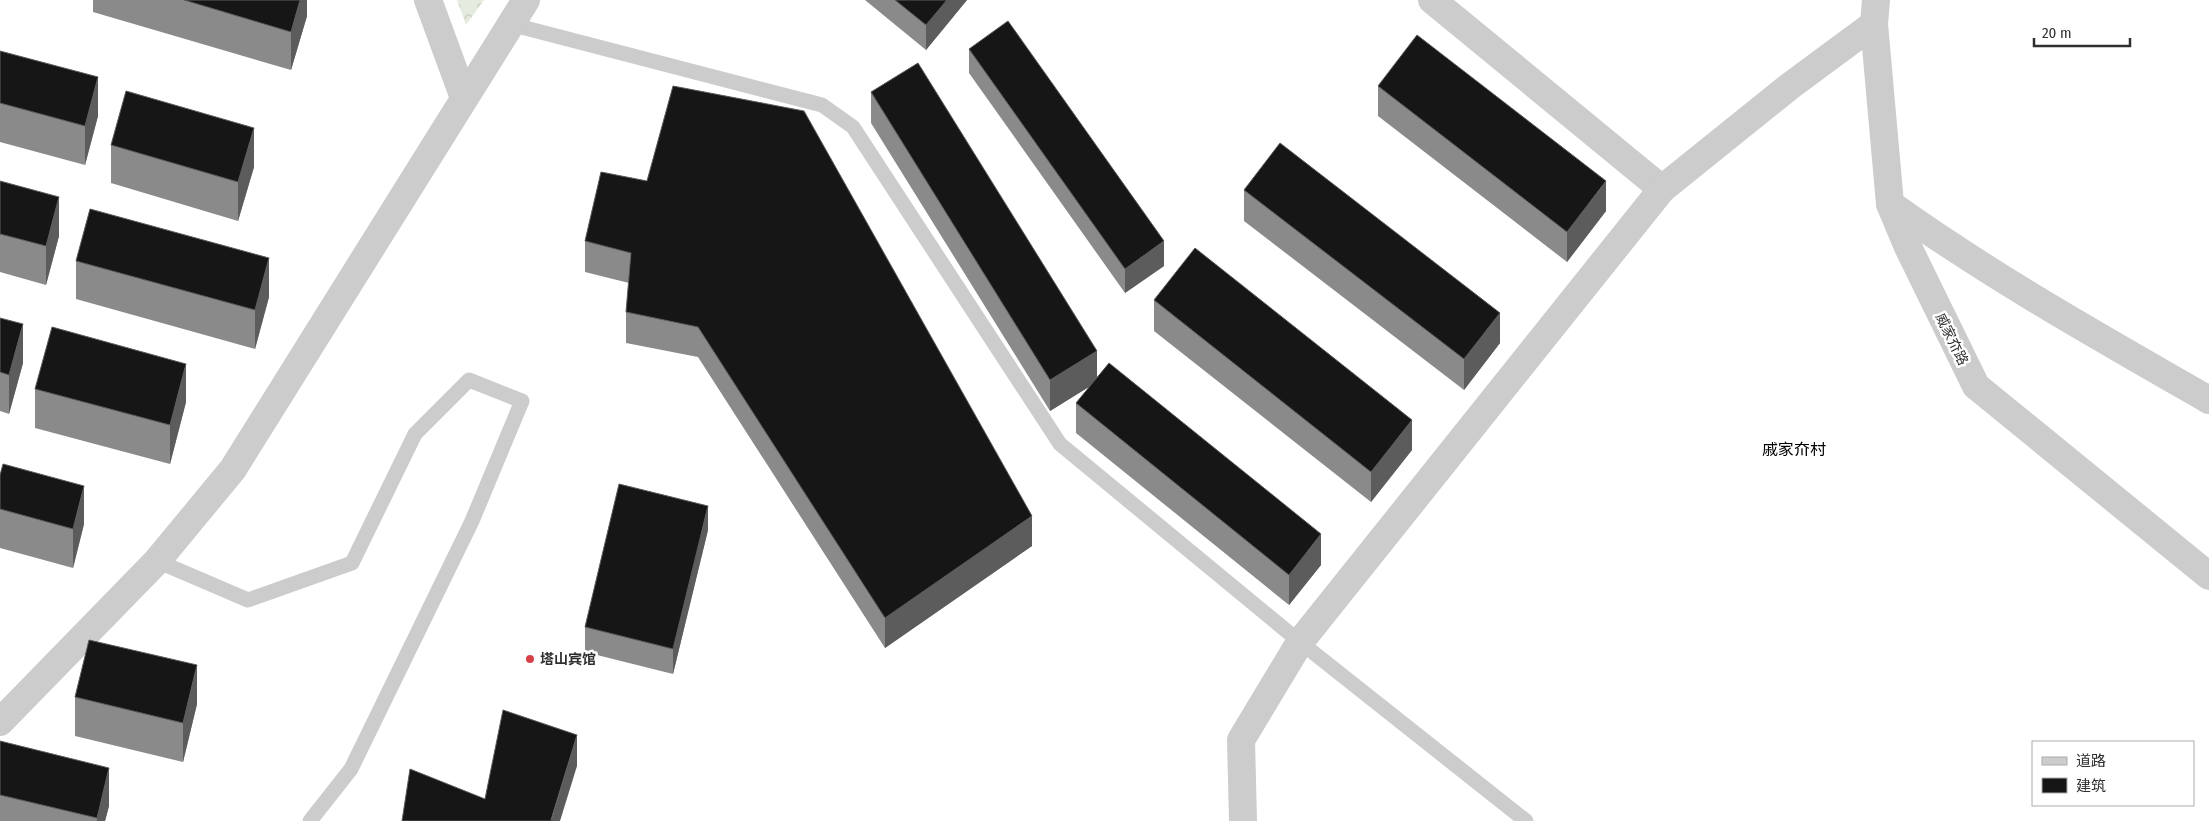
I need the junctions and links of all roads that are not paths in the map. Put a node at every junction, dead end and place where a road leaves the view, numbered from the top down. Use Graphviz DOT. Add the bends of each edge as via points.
graph roads {
  1 [pos="428,0"];
  2 [pos="526,0"];
  3 [pos="1432,0"];
  4 [pos="1875,12"];
  5 [pos="510,24"];
  6 [pos="464,98"];
  7 [pos="1662,189"];
  8 [pos="1890,204"];
  9 [pos="2209,400"];
  10 [pos="157,561"];
  11 [pos="2209,576"];
  12 [pos="1300,642"];
  13 [pos="0,722"];
  14 [pos="310,821"];
  15 [pos="1244,821"];
  16 [pos="1526,821"];
  1 -- 6 [label="street"];
  2 -- 5 [label="street"];
  3 -- 7 [label="street"];
  4 -- 7 [label="street" via="1790,86"];
  4 -- 8 [label="street, 威家夼路"];
  5 -- 6 [label="street"];
  5 -- 12 [label="lane" via="822,105 853,127 1060,444"];
  6 -- 10 [label="street" via="233,469"];
  7 -- 12 [label="street"];
  8 -- 9 [label="street" via="1934,236 2039,302"];
  8 -- 11 [label="street, 威家夼路" via="1976,386"];
  10 -- 13 [label="street"];
  10 -- 14 [label="lane" via="248,600 352,563 416,434 469,380 522,401 472,521 350,769"];
  12 -- 15 [label="street" via="1242,740"];
  12 -- 16 [label="lane"];
}
